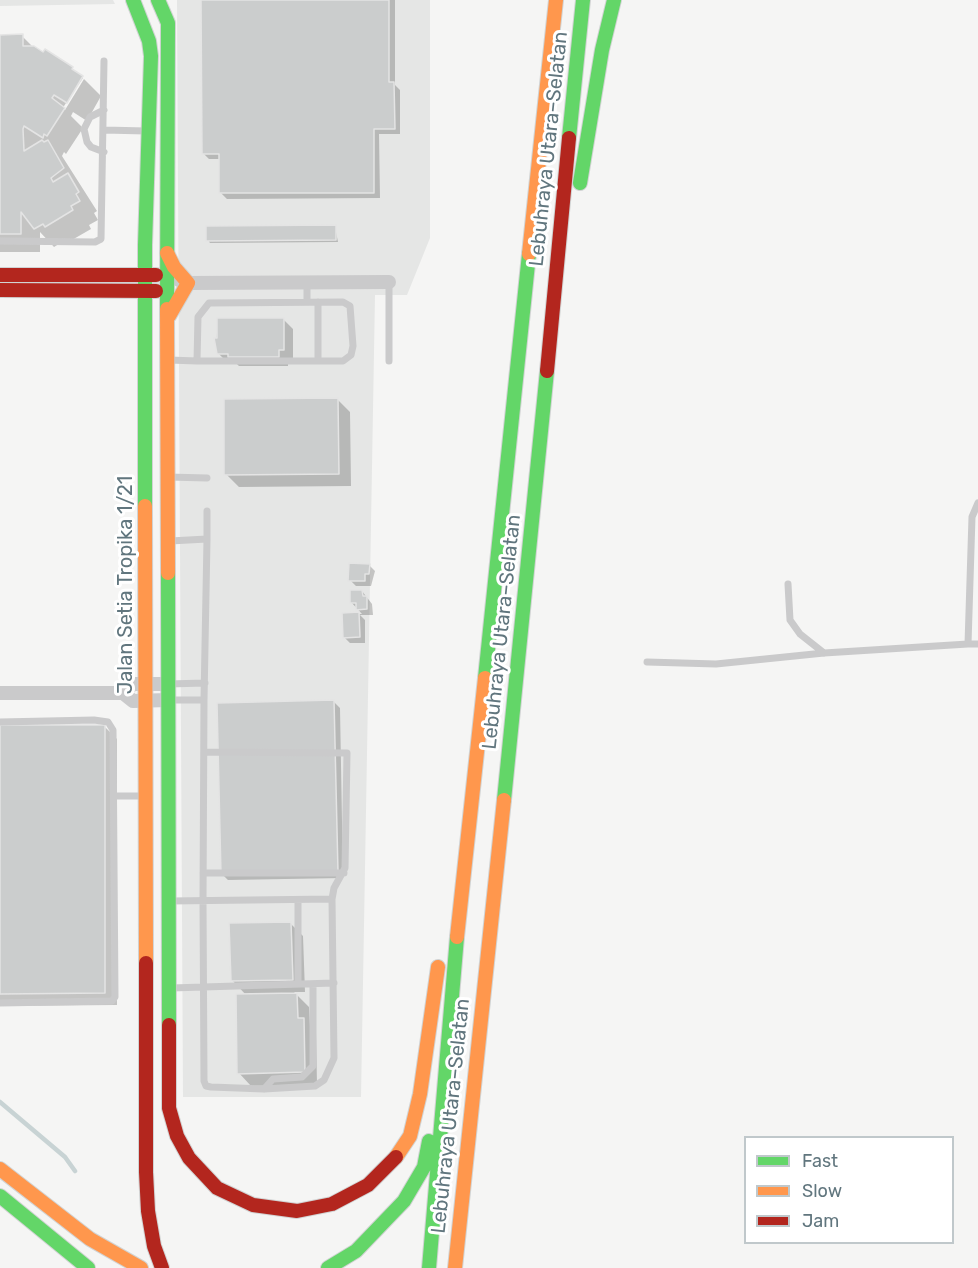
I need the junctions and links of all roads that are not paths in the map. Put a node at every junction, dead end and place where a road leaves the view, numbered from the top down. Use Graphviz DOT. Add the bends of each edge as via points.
graph roads {
  1 [pos="133,0"];
  2 [pos="158,0"];
  3 [pos="541,0"];
  4 [pos="556,0"];
  5 [pos="583,0"];
  6 [pos="614,0"];
  7 [pos="104,61"];
  8 [pos="104,110"];
  9 [pos="543,111"];
  10 [pos="104,130"];
  11 [pos="149,131"];
  12 [pos="104,152"];
  13 [pos="0,241"];
  14 [pos="145,245"];
  15 [pos="167,252"];
  16 [pos="112,273"];
  17 [pos="0,275"];
  18 [pos="145,275"];
  19 [pos="167,276"];
  20 [pos="307,282"];
  21 [pos="389,282"];
  22 [pos="188,283"];
  23 [pos="111,289"];
  24 [pos="0,290"];
  25 [pos="145,290"];
  26 [pos="167,291"];
  27 [pos="307,302"];
  28 [pos="318,302"];
  29 [pos="167,322"];
  30 [pos="145,325"];
  31 [pos="548,353"];
  32 [pos="167,360"];
  33 [pos="318,360"];
  34 [pos="197,361"];
  35 [pos="389,361"];
  36 [pos="167,477"];
  37 [pos="207,478"];
  38 [pos="978,503"];
  39 [pos="207,511"];
  40 [pos="207,540"];
  41 [pos="167,541"];
  42 [pos="789,584"];
  43 [pos="968,644"];
  44 [pos="978,644"];
  45 [pos="824,653"];
  46 [pos="647,662"];
  47 [pos="205,683"];
  48 [pos="146,684"];
  49 [pos="168,684"];
  50 [pos="0,693"];
  51 [pos="123,693"];
  52 [pos="168,700"];
  53 [pos="204,700"];
  54 [pos="146,701"];
  55 [pos="0,722"];
  56 [pos="204,752"];
  57 [pos="114,796"];
  58 [pos="146,796"];
  59 [pos="470,805"];
  60 [pos="203,873"];
  61 [pos="344,873"];
  62 [pos="332,899"];
  63 [pos="298,900"];
  64 [pos="168,901"];
  65 [pos="203,901"];
  66 [pos="334,983"];
  67 [pos="298,984"];
  68 [pos="313,984"];
  69 [pos="204,987"];
  70 [pos="168,988"];
  71 [pos="451,998"];
  72 [pos="0,1002"];
  73 [pos="264,1089"];
  74 [pos="0,1169"];
  75 [pos="0,1196"];
  76 [pos="88,1268"];
  77 [pos="141,1268"];
  78 [pos="162,1268"];
  79 [pos="328,1268"];
  80 [pos="429,1268"];
  81 [pos="455,1268"];
  1 -- 11 [label="main road, Jalan Setia Tropika 1/21" via="151,56"];
  2 -- 15 [label="main road, Jalan Setia Tropika 1/21" via="168,23"];
  3 -- 9 [label="main road"];
  4 -- 9 [label="main road, Lebuhraya Utara–Selatan"];
  5 -- 31 [label="main road, Lebuhraya Utara–Selatan"];
  6 -- 31 [label="main road"];
  7 -- 8 [label="lane"];
  8 -- 10 [label="lane"];
  8 -- 12 [label="lane" via="90,117 84,129 87,142"];
  9 -- 59 [label="main road, Lebuhraya Utara–Selatan"];
  10 -- 11 [label="lane"];
  10 -- 12 [label="lane"];
  11 -- 14 [label="main road, Jalan Setia Tropika 1/21"];
  12 -- 13 [label="lane" via="101,238 95,242"];
  14 -- 16 [label="main road" via="130,266"];
  14 -- 18 [label="main road, Jalan Setia Tropika 1/21"];
  15 -- 19 [label="main road, Jalan Setia Tropika 1/21"];
  15 -- 22 [label="main road"];
  16 -- 17 [label="main road"];
  16 -- 18 [label="main road"];
  18 -- 19 [label="main road"];
  18 -- 25 [label="main road, Jalan Setia Tropika 1/21"];
  19 -- 22 [label="street"];
  19 -- 26 [label="main road, Jalan Setia Tropika 1/21"];
  20 -- 21 [label="street"];
  20 -- 22 [label="street"];
  20 -- 27 [label="lane"];
  21 -- 35 [label="lane"];
  22 -- 26 [label="street"];
  22 -- 29 [label="main road" via="173,304"];
  23 -- 24 [label="main road"];
  23 -- 25 [label="main road"];
  23 -- 30 [label="main road" via="126,297"];
  25 -- 26 [label="main road"];
  25 -- 30 [label="main road, Jalan Setia Tropika 1/21"];
  26 -- 29 [label="main road, Jalan Setia Tropika 1/21"];
  27 -- 28 [label="lane"];
  27 -- 34 [label="lane" via="209,303 198,317"];
  28 -- 33 [label="lane"];
  28 -- 33 [label="lane" via="343,302 350,306 353,346 351,355 343,360"];
  29 -- 32 [label="main road, Jalan Setia Tropika 1/21"];
  30 -- 48 [label="main road, Jalan Setia Tropika 1/21"];
  31 -- 81 [label="main road, Lebuhraya Utara–Selatan"];
  32 -- 34 [label="lane"];
  32 -- 36 [label="main road, Jalan Setia Tropika 1/21"];
  33 -- 34 [label="lane"];
  36 -- 37 [label="lane"];
  36 -- 41 [label="main road, Jalan Setia Tropika 1/21"];
  38 -- 43 [label="lane" via="972,517"];
  39 -- 40 [label="lane"];
  40 -- 41 [label="lane"];
  40 -- 47 [label="lane"];
  41 -- 49 [label="main road, Jalan Setia Tropika 1/21"];
  42 -- 45 [label="lane" via="790,620 800,634"];
  43 -- 44 [label="lane"];
  43 -- 45 [label="lane"];
  45 -- 46 [label="lane" via="716,664"];
  47 -- 49 [label="lane"];
  47 -- 53 [label="lane"];
  48 -- 49 [label="street"];
  48 -- 51 [label="street" via="133,684"];
  48 -- 54 [label="main road, Jalan Setia Tropika 1/21"];
  49 -- 52 [label="main road, Jalan Setia Tropika 1/21"];
  50 -- 51 [label="street"];
  51 -- 54 [label="street" via="134,701"];
  52 -- 53 [label="lane"];
  52 -- 54 [label="street"];
  52 -- 64 [label="main road, Jalan Setia Tropika 1/21"];
  53 -- 56 [label="lane"];
  54 -- 58 [label="main road, Jalan Setia Tropika 1/21"];
  55 -- 57 [label="lane" via="108,722 113,730"];
  56 -- 60 [label="lane"];
  56 -- 61 [label="lane" via="347,753"];
  57 -- 58 [label="lane"];
  57 -- 72 [label="lane" via="115,998"];
  58 -- 78 [label="main road, Jalan Setia Tropika 1/21" via="146,1172 148,1211"];
  59 -- 70 [label="main road, Jalan Setia Tropika 1/21" via="410,1136 390,1166 368,1185 332,1204 297,1211 253,1205 217,1188 189,1158 169,1108"];
  59 -- 71 [label="main road, Lebuhraya Utara–Selatan"];
  60 -- 61 [label="lane"];
  60 -- 65 [label="lane"];
  61 -- 62 [label="lane"];
  62 -- 63 [label="lane"];
  62 -- 66 [label="lane"];
  63 -- 65 [label="lane"];
  63 -- 67 [label="lane"];
  64 -- 65 [label="lane"];
  64 -- 70 [label="main road, Jalan Setia Tropika 1/21"];
  65 -- 69 [label="lane"];
  66 -- 68 [label="lane"];
  66 -- 73 [label="lane" via="334,1058 324,1080 315,1086"];
  67 -- 68 [label="lane"];
  67 -- 69 [label="lane"];
  68 -- 73 [label="lane" via="313,1066 302,1077 273,1078"];
  69 -- 70 [label="lane"];
  69 -- 73 [label="lane" via="206,1086"];
  71 -- 79 [label="main road" via="424,1167 404,1201 356,1251"];
  71 -- 80 [label="main road, Lebuhraya Utara–Selatan"];
  74 -- 77 [label="main road" via="90,1239"];
  75 -- 76 [label="main road"];
}
